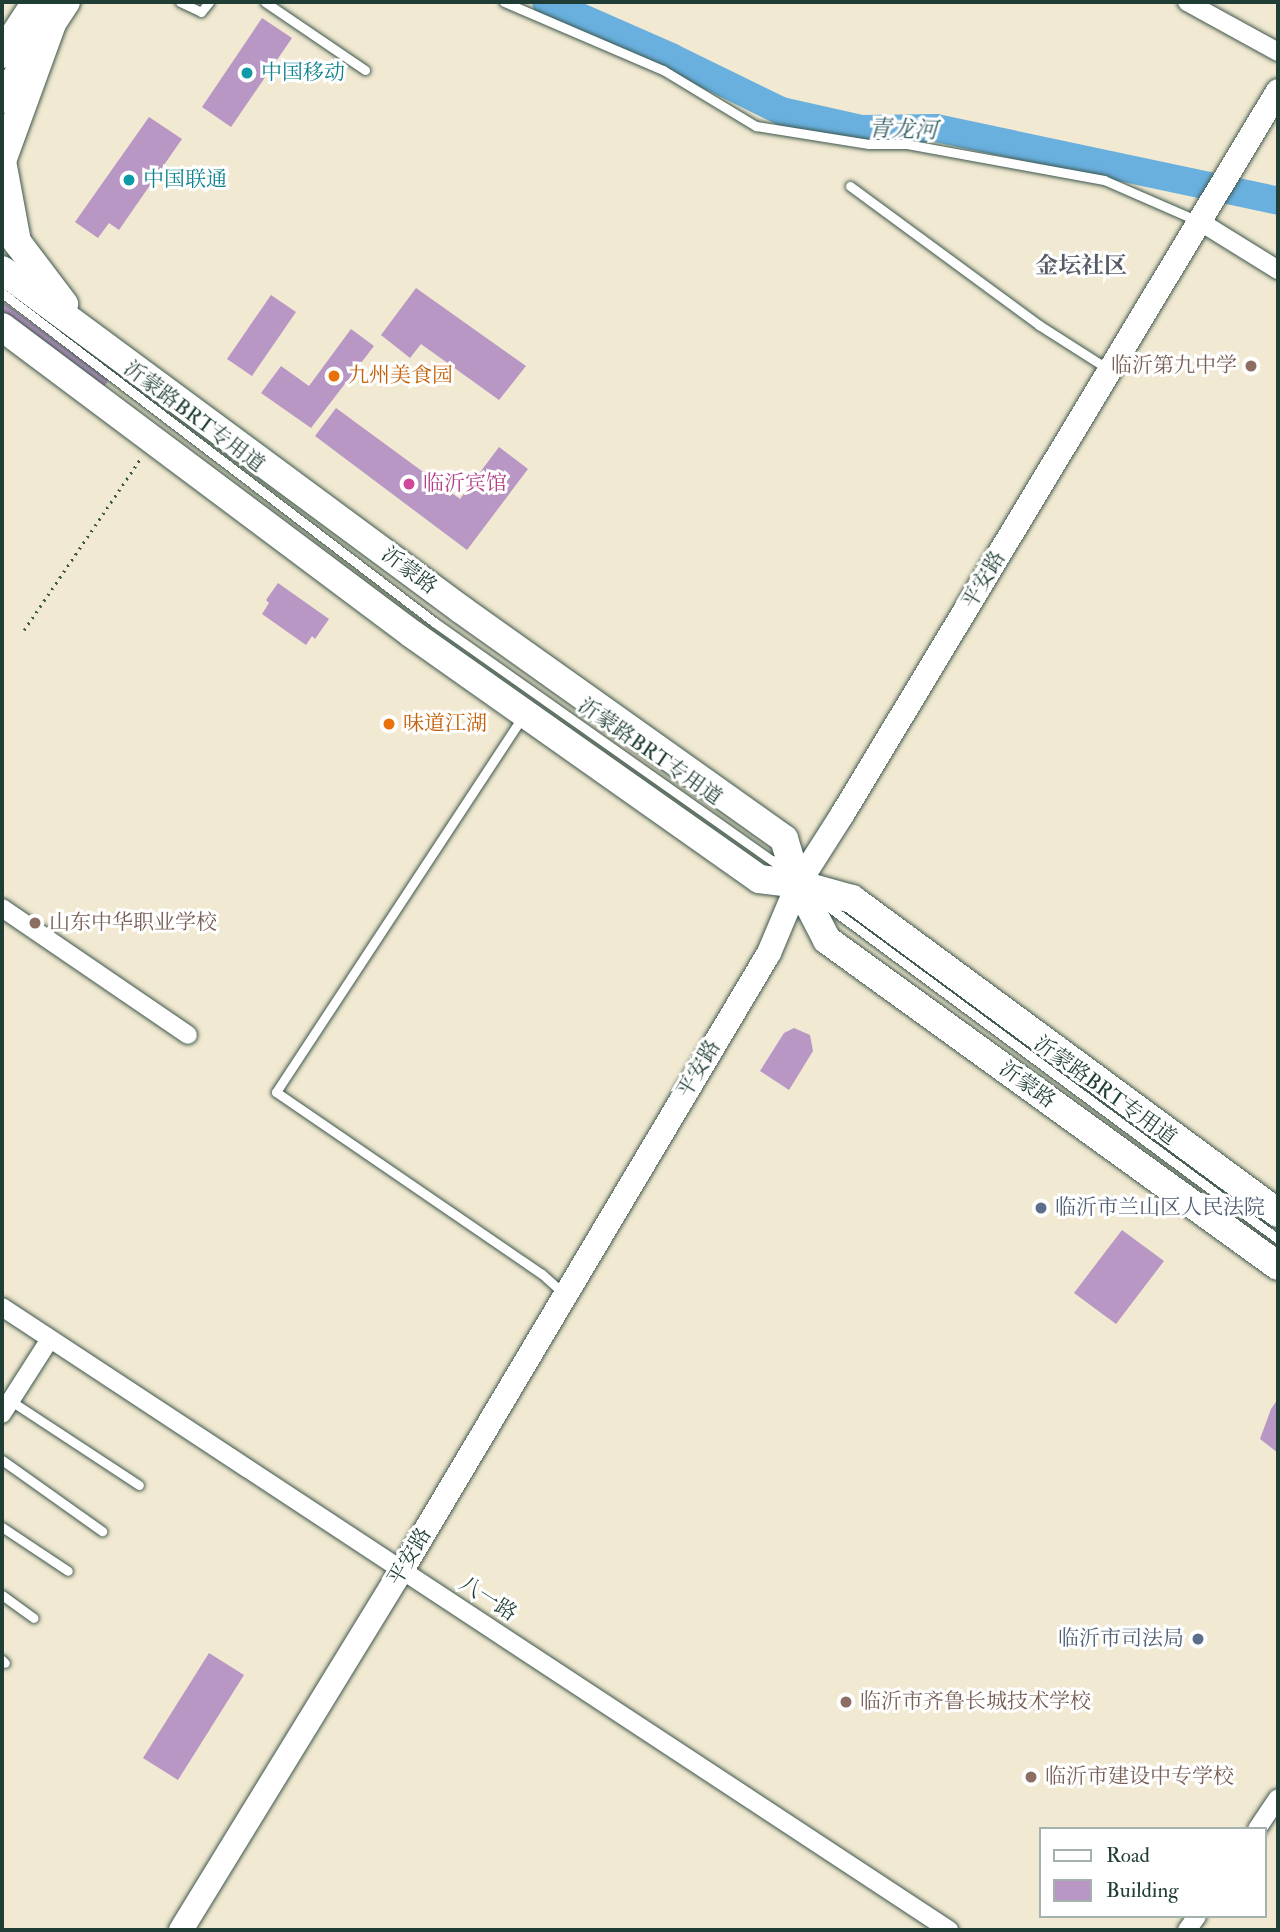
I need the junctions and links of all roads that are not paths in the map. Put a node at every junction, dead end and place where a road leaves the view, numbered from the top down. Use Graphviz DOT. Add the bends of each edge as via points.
graph roads {
  1 [pos="180,2"];
  2 [pos="209,2"];
  3 [pos="265,2"];
  4 [pos="504,2"];
  5 [pos="1187,2"];
  6 [pos="46,10"];
  7 [pos="2,41"];
  8 [pos="1278,52"];
  9 [pos="2,54"];
  10 [pos="365,70"];
  11 [pos="1278,91"];
  12 [pos="2,99"];
  13 [pos="850,186"];
  14 [pos="1204,213"];
  15 [pos="2,270"];
  16 [pos="1278,270"];
  17 [pos="2,293"];
  18 [pos="81,326"];
  19 [pos="2,327"];
  20 [pos="2,346"];
  21 [pos="44,358"];
  22 [pos="1110,370"];
  23 [pos="524,715"];
  24 [pos="798,884"];
  25 [pos="2,908"];
  26 [pos="188,1035"];
  27 [pos="1278,1213"];
  28 [pos="1278,1239"];
  29 [pos="1278,1266"];
  30 [pos="565,1295"];
  31 [pos="2,1307"];
  32 [pos="51,1339"];
  33 [pos="6,1407"];
  34 [pos="2,1460"];
  35 [pos="139,1485"];
  36 [pos="2,1527"];
  37 [pos="102,1531"];
  38 [pos="402,1570"];
  39 [pos="68,1571"];
  40 [pos="2,1595"];
  41 [pos="34,1618"];
  42 [pos="1278,1798"];
  43 [pos="1258,1827"];
  44 [pos="181,1930"];
  45 [pos="948,1930"];
  1 -- 2 [label="lane" via="201,12"];
  3 -- 10 [label="lane"];
  4 -- 14 [label="lane" via="663,70 756,125 869,144 906,144 1104,180"];
  5 -- 8 [label="street"];
  6 -- 7 [label="main road"];
  6 -- 9 [label="main road"];
  6 -- 12 [label="main road"];
  6 -- 18 [label="main road" via="2,161 17,242"];
  11 -- 14 [label="main road, 平安路"];
  13 -- 22 [label="lane" via="1039,325"];
  14 -- 16 [label="street"];
  14 -- 22 [label="main road, 平安路"];
  15 -- 18 [label="main road, 沂蒙路"];
  17 -- 24 [label="lane, 沂蒙路BRT专用道" via="434,622 772,860"];
  18 -- 24 [label="main road, 沂蒙路" via="462,610 784,839"];
  19 -- 21 [label="main road"];
  20 -- 21 [label="main road"];
  21 -- 23 [label="main road"];
  22 -- 24 [label="main road, 平安路"];
  23 -- 24 [label="main road" via="759,879"];
  23 -- 30 [label="lane" via="276,1092 542,1274"];
  24 -- 27 [label="main road" via="852,899"];
  24 -- 28 [label="lane, 沂蒙路BRT专用道"];
  24 -- 29 [label="main road, 沂蒙路" via="827,940"];
  24 -- 30 [label="main road, 平安路" via="769,953"];
  25 -- 26 [label="street"];
  30 -- 38 [label="main road, 平安路"];
  31 -- 32 [label="street, 八一路"];
  32 -- 33 [label="street"];
  32 -- 38 [label="street, 八一路"];
  33 -- 35 [label="lane"];
  34 -- 37 [label="lane"];
  36 -- 39 [label="lane"];
  38 -- 44 [label="main road, 平安路"];
  38 -- 45 [label="street, 八一路"];
  40 -- 41 [label="lane"];
  42 -- 43 [label="street"];
}
